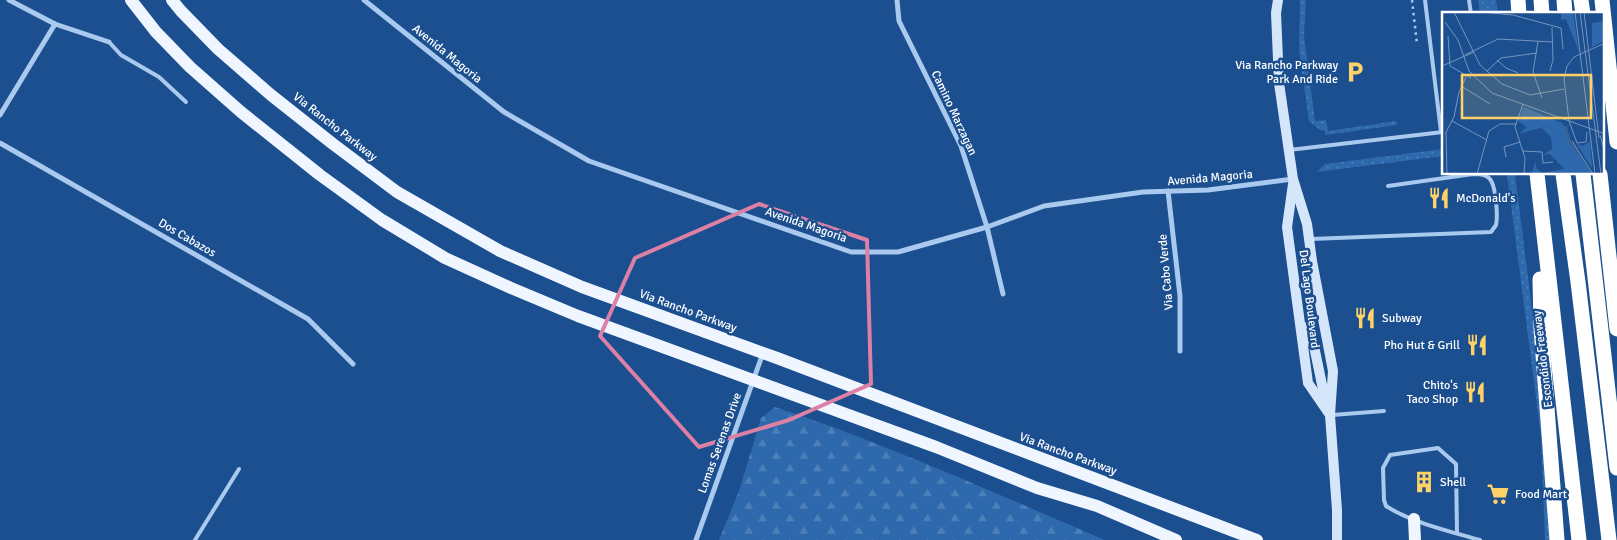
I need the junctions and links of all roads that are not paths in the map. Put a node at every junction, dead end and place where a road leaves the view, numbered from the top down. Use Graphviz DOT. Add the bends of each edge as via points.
graph roads {
  1 [pos="9,0"];
  2 [pos="131,0"];
  3 [pos="172,0"];
  4 [pos="364,0"];
  5 [pos="897,0"];
  6 [pos="1278,0"];
  7 [pos="1425,0"];
  8 [pos="1604,19"];
  9 [pos="54,24"];
  10 [pos="109,42"];
  11 [pos="186,102"];
  12 [pos="0,115"];
  13 [pos="1442,132"];
  14 [pos="1617,142"];
  15 [pos="0,143"];
  16 [pos="1289,150"];
  17 [pos="1466,175"];
  18 [pos="1485,175"];
  19 [pos="1537,175"];
  20 [pos="1563,175"];
  21 [pos="1583,175"];
  22 [pos="1600,175"];
  23 [pos="1293,179"];
  24 [pos="1388,186"];
  25 [pos="1168,191"];
  26 [pos="1539,193"];
  27 [pos="987,227"];
  28 [pos="1309,239"];
  29 [pos="1003,294"];
  30 [pos="1617,329"];
  31 [pos="1180,351"];
  32 [pos="763,353"];
  33 [pos="354,364"];
  34 [pos="753,380"];
  35 [pos="1384,411"];
  36 [pos="1330,415"];
  37 [pos="1617,468"];
  38 [pos="239,469"];
  39 [pos="1414,519"];
  40 [pos="1456,533"];
  41 [pos="196,540"];
  42 [pos="696,540"];
  43 [pos="1176,540"];
  44 [pos="1257,540"];
  45 [pos="1337,540"];
  46 [pos="1415,540"];
  47 [pos="1480,540"];
  48 [pos="1557,540"];
  49 [pos="1579,540"];
  50 [pos="1609,540"];
  1 -- 9 [label="street"];
  2 -- 34 [label="main road" via="190,67 241,112 382,220 445,258 512,288 578,316"];
  3 -- 32 [label="main road, Via Rancho Parkway" via="218,50 397,192 528,264"];
  4 -- 27 [label="street, Avenida Magoria" via="504,112 589,161 852,252 898,252"];
  5 -- 27 [label="street, Camino Marzagan" via="899,21 961,146"];
  6 -- 16 [label="main road, Del Lago Boulevard" via="1279,83"];
  7 -- 13 [label="lane"];
  8 -- 14 [label="highway"];
  9 -- 10 [label="street"];
  9 -- 12 [label="street"];
  10 -- 11 [label="lane" via="121,55 159,77"];
  13 -- 16 [label="lane"];
  15 -- 33 [label="street, Dos Cabazos" via="308,320"];
  16 -- 23 [label="main road, Del Lago Boulevard"];
  17 -- 24 [label="lane"];
  18 -- 28 [label="lane" via="1494,188 1497,220 1490,232"];
  19 -- 26 [label="highway, Escondido Freeway"];
  20 -- 50 [label="highway"];
  21 -- 37 [label="highway"];
  22 -- 30 [label="highway"];
  23 -- 25 [label="street, Avenida Magoria" via="1208,190"];
  23 -- 28 [label="main road, Del Lago Boulevard"];
  23 -- 36 [label="main road, Del Lago Boulevard" via="1287,227 1308,383"];
  25 -- 27 [label="street, Avenida Magoria" via="1044,206"];
  25 -- 31 [label="street, Via Cabo Verde" via="1180,296"];
  26 -- 48 [label="highway" via="1541,328"];
  26 -- 49 [label="highway, Escondido Freeway"];
  27 -- 29 [label="street, Camino Marzagan"];
  28 -- 36 [label="main road, Del Lago Boulevard" via="1333,371"];
  32 -- 34 [label="street, Lomas Serenas Drive"];
  32 -- 44 [label="main road, Via Rancho Parkway"];
  34 -- 42 [label="street, Lomas Serenas Drive"];
  34 -- 43 [label="main road" via="1037,488 1097,506"];
  35 -- 36 [label="lane"];
  36 -- 45 [label="main road, Del Lago Boulevard"];
  38 -- 41 [label="lane"];
  39 -- 40 [label="lane"];
  39 -- 40 [label="lane" via="1386,506 1383,468 1390,455 1438,448 1456,464"];
  39 -- 46 [label="main road"];
  40 -- 47 [label="lane"];
}
